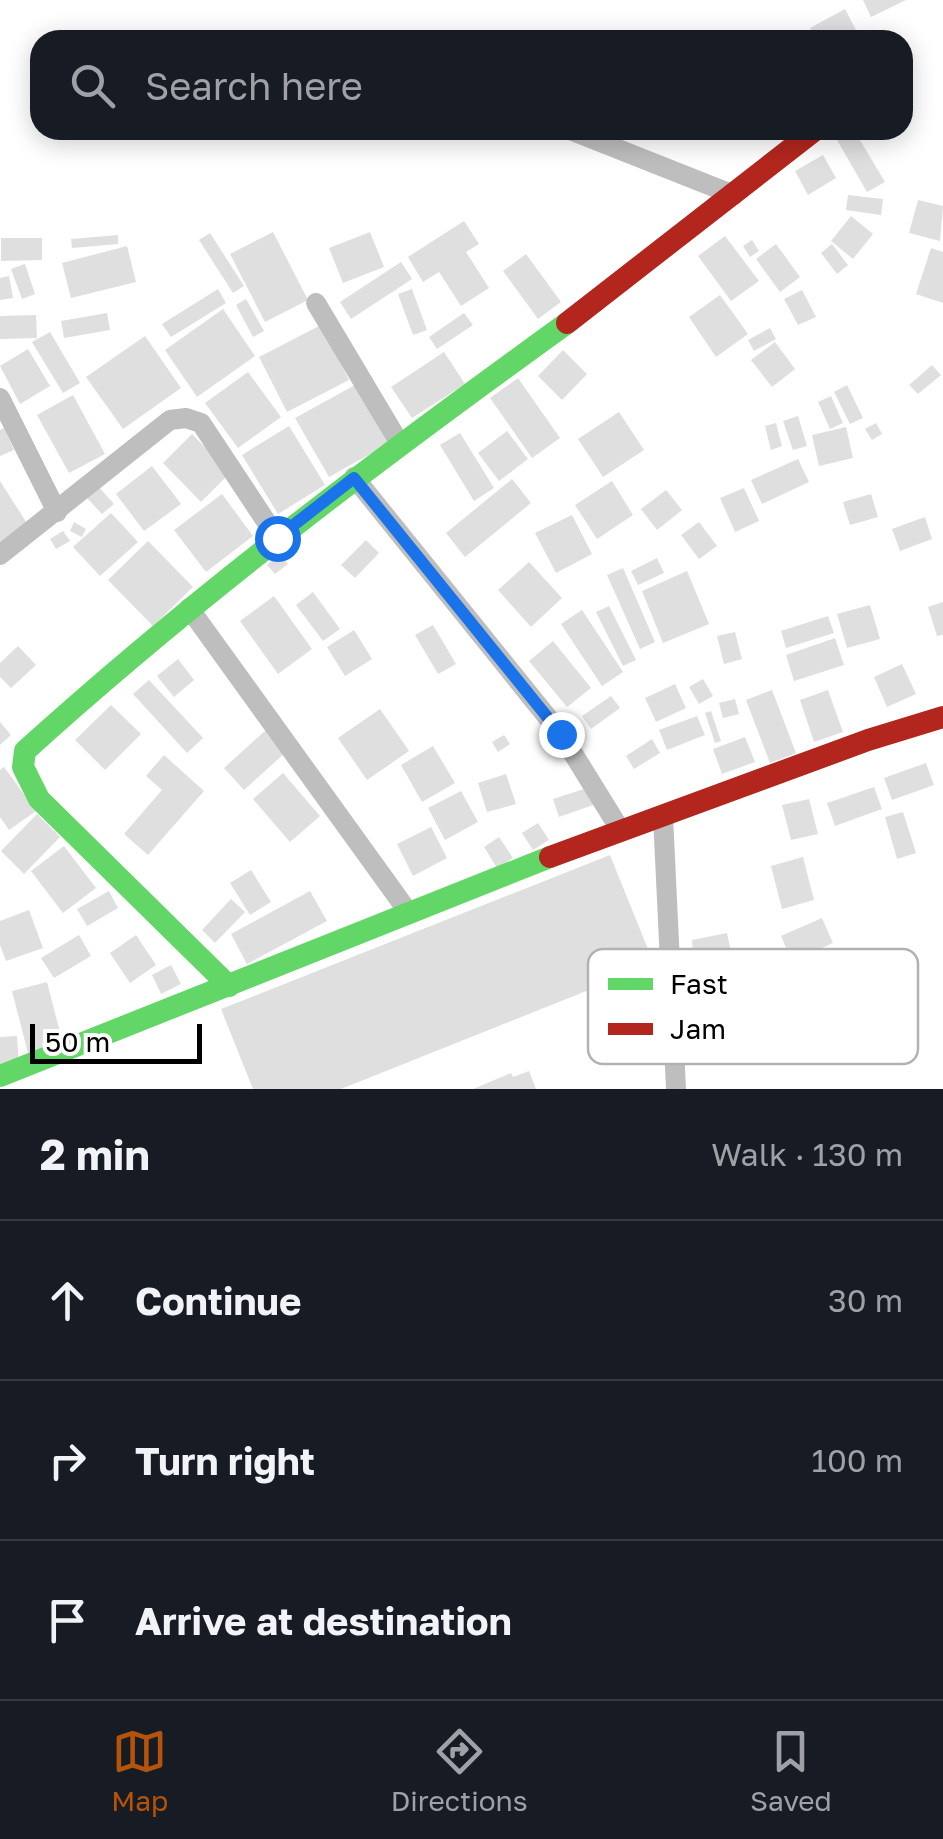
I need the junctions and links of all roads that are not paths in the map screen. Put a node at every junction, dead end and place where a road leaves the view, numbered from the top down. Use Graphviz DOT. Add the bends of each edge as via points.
graph roads {
  1 [pos="595,140"];
  2 [pos="803,140"];
  3 [pos="734,195"];
  4 [pos="316,303"];
  5 [pos="0,398"];
  6 [pos="400,444"];
  7 [pos="354,478"];
  8 [pos="57,512"];
  9 [pos="277,538"];
  10 [pos="0,556"];
  11 [pos="189,608"];
  12 [pos="943,718"];
  13 [pos="663,816"];
  14 [pos="621,831"];
  15 [pos="409,913"];
  16 [pos="669,949"];
  17 [pos="229,986"];
  18 [pos="675,1064"];
  19 [pos="0,1076"];
  20 [pos="676,1089"];
  1 -- 3 [label="street"];
  2 -- 3 [label="street"];
  3 -- 6 [label="street"];
  4 -- 6 [label="street"];
  5 -- 8 [label="street"];
  6 -- 7 [label="street"];
  7 -- 9 [label="street"];
  7 -- 14 [label="street" via="561,734"];
  8 -- 9 [label="street" via="170,420 186,418 201,424"];
  8 -- 10 [label="street"];
  9 -- 11 [label="street"];
  11 -- 15 [label="street"];
  11 -- 17 [label="street" via="25,751 22,766 39,799"];
  12 -- 13 [label="street"];
  13 -- 14 [label="street"];
  13 -- 16 [label="street"];
  14 -- 15 [label="street"];
  15 -- 17 [label="street"];
  17 -- 19 [label="street"];
  18 -- 20 [label="street"];
}
